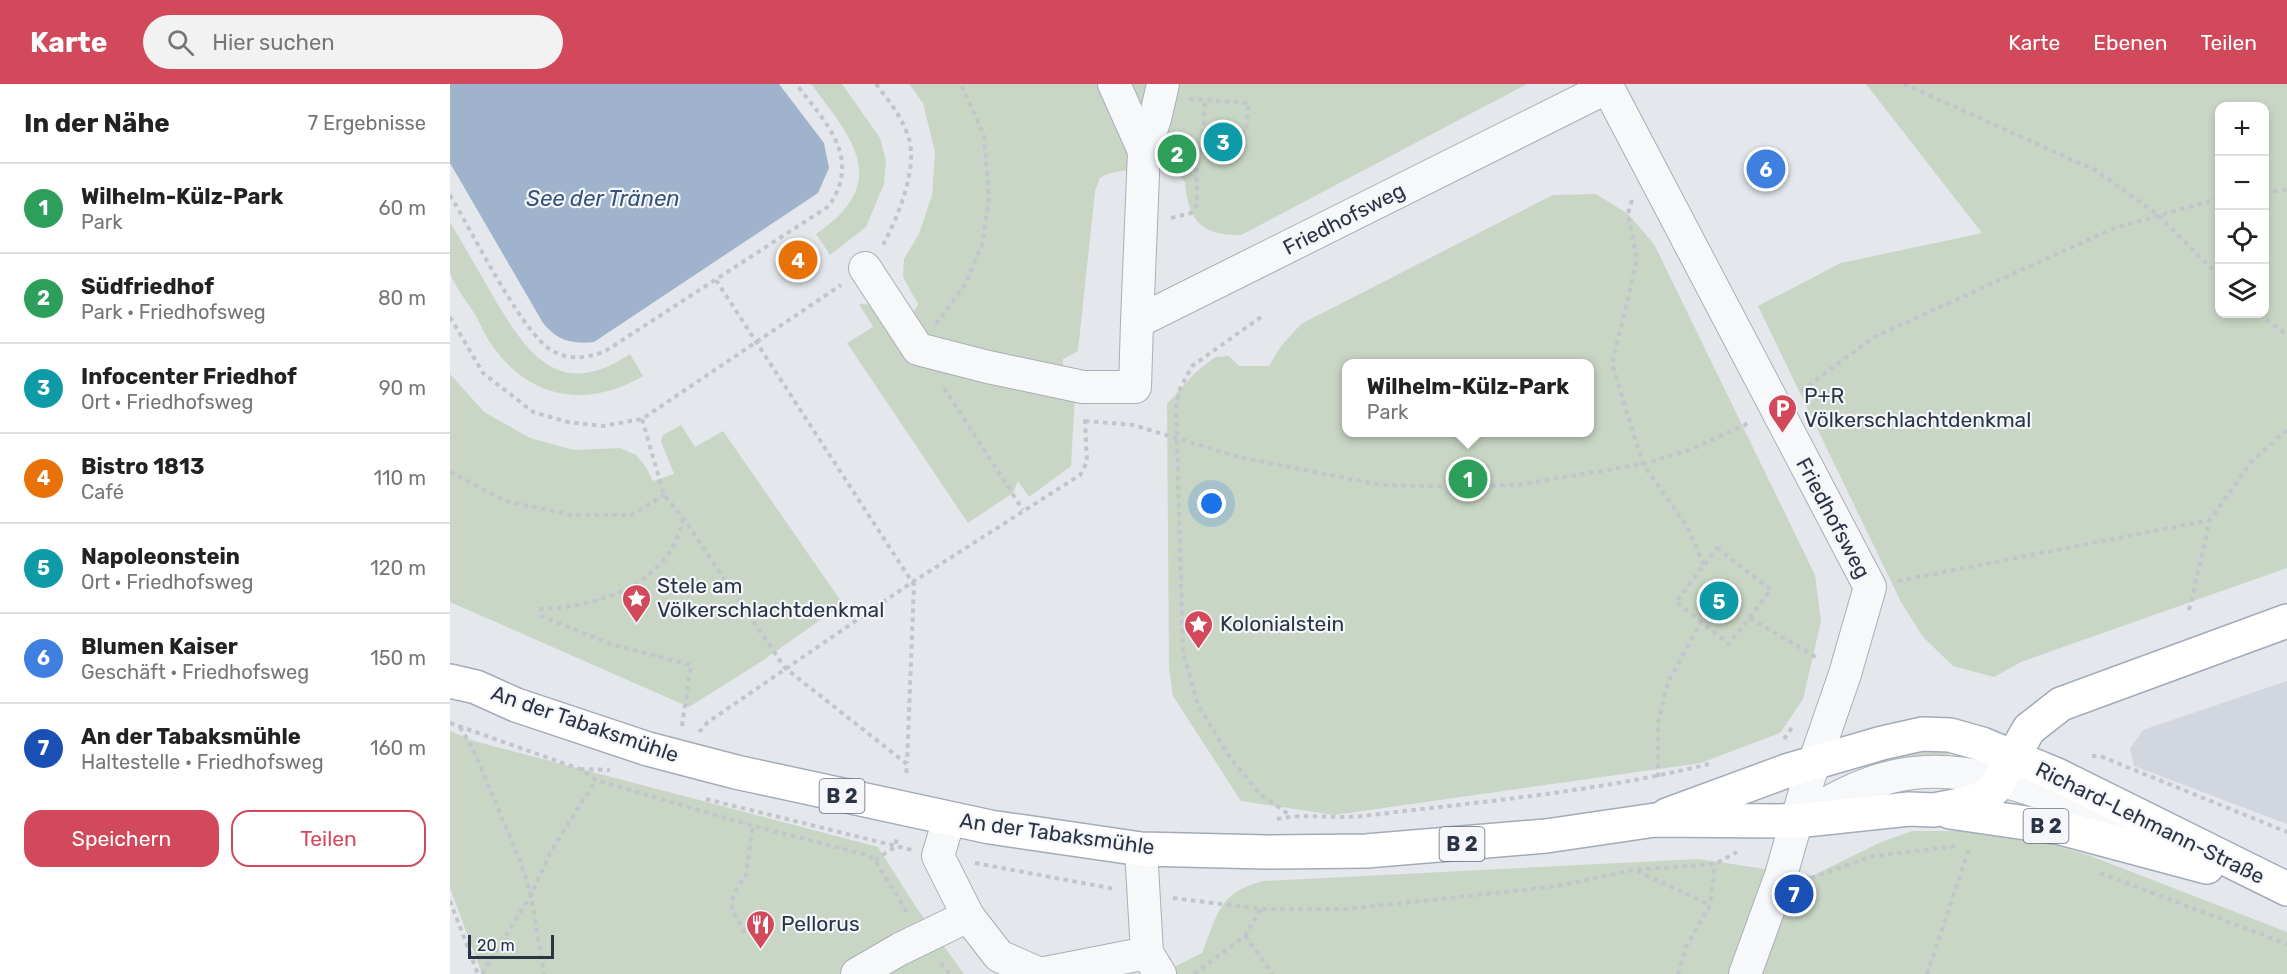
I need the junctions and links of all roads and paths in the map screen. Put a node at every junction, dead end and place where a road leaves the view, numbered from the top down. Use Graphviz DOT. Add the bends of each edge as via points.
graph roads {
  1 [pos="796,84"];
  2 [pos="876,84"];
  3 [pos="961,84"];
  4 [pos="1114,84"];
  5 [pos="1904,84"];
  6 [pos="1607,86"];
  7 [pos="1161,90"];
  8 [pos="1205,100"];
  9 [pos="1243,131"];
  10 [pos="1144,151"];
  11 [pos="1196,152"];
  12 [pos="1202,152"];
  13 [pos="1648,167"];
  14 [pos="2287,190"];
  15 [pos="2269,192"];
  16 [pos="450,195"];
  17 [pos="2215,199"];
  18 [pos="2158,215"];
  19 [pos="1141,224"];
  20 [pos="865,268"];
  21 [pos="2215,272"];
  22 [pos="716,280"];
  23 [pos="450,317"];
  24 [pos="1262,317"];
  25 [pos="2264,318"];
  26 [pos="1137,322"];
  27 [pos="2287,335"];
  28 [pos="757,342"];
  29 [pos="918,349"];
  30 [pos="1083,387"];
  31 [pos="1776,410"];
  32 [pos="642,419"];
  33 [pos="1085,421"];
  34 [pos="2287,430"];
  35 [pos="1177,438"];
  36 [pos="1643,464"];
  37 [pos="450,472"];
  38 [pos="664,495"];
  39 [pos="1023,510"];
  40 [pos="683,518"];
  41 [pos="2210,520"];
  42 [pos="1704,566"];
  43 [pos="911,583"];
  44 [pos="1870,587"];
  45 [pos="2189,610"];
  46 [pos="1750,618"];
  47 [pos="2287,621"];
  48 [pos="1701,622"];
  49 [pos="1818,659"];
  50 [pos="450,664"];
  51 [pos="785,668"];
  52 [pos="1815,670"];
  53 [pos="1845,674"];
  54 [pos="459,685"];
  55 [pos="1796,721"];
  56 [pos="451,723"];
  57 [pos="459,727"];
  58 [pos="1774,742"];
  59 [pos="676,756"];
  60 [pos="2089,756"];
  61 [pos="1719,762"];
  62 [pos="1814,763"];
  63 [pos="907,764"];
  64 [pos="2009,774"];
  65 [pos="1658,777"];
  66 [pos="596,780"];
  67 [pos="902,809"];
  68 [pos="1934,810"];
  69 [pos="1291,816"];
  70 [pos="949,819"];
  71 [pos="1655,820"];
  72 [pos="1268,821"];
  73 [pos="1796,821"];
  74 [pos="753,826"];
  75 [pos="2061,828"];
  76 [pos="2287,832"];
  77 [pos="1970,846"];
  78 [pos="895,847"];
  79 [pos="1981,847"];
  80 [pos="1141,849"];
  81 [pos="938,856"];
  82 [pos="1634,870"];
  83 [pos="2095,871"];
  84 [pos="1807,879"];
  85 [pos="2287,890"];
  86 [pos="1144,894"];
  87 [pos="531,895"];
  88 [pos="450,901"];
  89 [pos="1710,905"];
  90 [pos="1261,909"];
  91 [pos="968,916"];
  92 [pos="745,933"];
  93 [pos="1245,936"];
  94 [pos="922,939"];
  95 [pos="2287,944"];
  96 [pos="1154,964"];
  97 [pos="480,974"];
  98 [pos="544,974"];
  99 [pos="857,974"];
  100 [pos="950,974"];
  101 [pos="1194,974"];
  102 [pos="1273,974"];
  103 [pos="1678,974"];
  104 [pos="1745,974"];
  105 [pos="1927,974"];
  1 -- 22 [label="path" via="836,135 843,167 839,191 829,206"];
  2 -- 20 [label="path" via="897,112 910,141 909,171 898,216 882,247"];
  3 -- 29 [label="path" via="984,135 989,199 982,245 965,285"];
  4 -- 10 [label="street"];
  5 -- 18 [label="path" via="2097,171"];
  6 -- 13 [label="street, Friedhofsweg"];
  6 -- 26 [label="street, Friedhofsweg"];
  7 -- 8 [label="path"];
  7 -- 10 [label="street"];
  8 -- 9 [label="path" via="1249,103 1246,132"];
  8 -- 12 [label="path"];
  10 -- 19 [label="street"];
  11 -- 19 [label="path" via="1197,205 1191,213"];
  13 -- 31 [label="street, Friedhofsweg"];
  13 -- 36 [label="path" via="1628,214 1637,260 1612,364"];
  14 -- 15 [label="path"];
  16 -- 22 [label="path" via="530,331 549,350 564,356 580,359 604,352"];
  17 -- 18 [label="path"];
  18 -- 21 [label="path"];
  18 -- 31 [label="path" via="2112,229 1874,337"];
  19 -- 26 [label="street"];
  20 -- 28 [label="path"];
  20 -- 29 [label="street"];
  22 -- 28 [label="path"];
  23 -- 32 [label="path" via="483,373 533,412 603,426"];
  24 -- 35 [label="path" via="1192,366 1176,406"];
  25 -- 27 [label="path"];
  26 -- 30 [label="street" via="1135,387"];
  28 -- 32 [label="path"];
  28 -- 43 [label="path"];
  29 -- 30 [label="street"];
  29 -- 39 [label="path"];
  30 -- 33 [label="path"];
  31 -- 36 [label="path" via="1692,449"];
  31 -- 44 [label="street, Friedhofsweg"];
  32 -- 38 [label="path"];
  33 -- 35 [label="path" via="1133,425"];
  33 -- 39 [label="path" via="1087,462 1080,475"];
  34 -- 41 [label="path" via="2251,462"];
  35 -- 36 [label="path" via="1239,457 1381,485 1517,485"];
  35 -- 69 [label="path" via="1183,653 1198,705 1229,756 1260,794"];
  36 -- 42 [label="path" via="1688,528"];
  37 -- 38 [label="path" via="506,501 571,515 631,514"];
  38 -- 40 [label="path"];
  39 -- 43 [label="path"];
  40 -- 51 [label="path"];
  40 -- 59 [label="path" via="674,546 663,562 628,589 589,604 541,609 541,616 611,644 691,665"];
  41 -- 44 [label="path"];
  41 -- 45 [label="path"];
  42 -- 46 [label="path" via="1717,548 1771,590"];
  42 -- 48 [label="path" via="1676,602"];
  43 -- 51 [label="path"];
  43 -- 63 [label="path" via="914,585"];
  44 -- 53 [label="street, Friedhofsweg"];
  46 -- 48 [label="path" via="1729,644"];
  46 -- 49 [label="path"];
  47 -- 64 [label="main road, An der Tabaksmühle" via="2061,704 2035,722"];
  48 -- 65 [label="path" via="1668,682 1658,723"];
  49 -- 52 [label="path"];
  49 -- 53 [label="path"];
  50 -- 54 [label="main road, An der Tabaksmühle / B 2"];
  51 -- 59 [label="path" via="708,722"];
  51 -- 63 [label="path"];
  53 -- 62 [label="street, Friedhofsweg"];
  54 -- 59 [label="main road, An der Tabaksmühle / B 2"];
  55 -- 58 [label="path" via="1786,738"];
  56 -- 57 [label="path"];
  57 -- 66 [label="path" via="580,769"];
  57 -- 87 [label="path" via="489,786"];
  59 -- 67 [label="main road, An der Tabaksmühle / B 2"];
  60 -- 76 [label="path" via="2100,756"];
  61 -- 65 [label="path"];
  62 -- 64 [label="main road, Richard-Lehmann-Straße / B 2" via="1923,734 1967,738"];
  62 -- 71 [label="main road, An der Tabaksmühle / B 2"];
  62 -- 73 [label="street, Friedhofsweg"];
  63 -- 67 [label="path"];
  64 -- 68 [label="main road, An der Tabaksmühle" via="1977,801"];
  64 -- 73 [label="street" via="1946,771 1900,775 1840,796"];
  64 -- 75 [label="main road, Richard-Lehmann-Straße" via="2029,809 2045,822"];
  64 -- 85 [label="main road, Richard-Lehmann-Straße / B 2" via="2057,775"];
  65 -- 69 [label="path" via="1352,817"];
  66 -- 74 [label="path"];
  66 -- 87 [label="path" via="551,851"];
  67 -- 70 [label="main road, An der Tabaksmühle / B 2"];
  68 -- 73 [label="main road, An der Tabaksmühle / B 2"];
  68 -- 75 [label="main road, Richard-Lehmann-Straße / B 2"];
  69 -- 72 [label="path"];
  70 -- 80 [label="main road, An der Tabaksmühle / B 2"];
  70 -- 81 [label="street"];
  71 -- 73 [label="main road, An der Tabaksmühle / B 2"];
  71 -- 80 [label="main road, An der Tabaksmühle / B 2" via="1546,836 1377,850"];
  73 -- 104 [label="street, Friedhofsweg"];
  74 -- 92 [label="path" via="746,874 733,896 732,910"];
  74 -- 94 [label="path" via="876,860"];
  75 -- 85 [label="main road, Richard-Lehmann-Straße / B 2"];
  77 -- 79 [label="path"];
  77 -- 84 [label="path" via="1873,856"];
  77 -- 105 [label="path"];
  78 -- 81 [label="path"];
  80 -- 86 [label="street"];
  81 -- 86 [label="path"];
  81 -- 91 [label="street"];
  82 -- 89 [label="path"];
  82 -- 89 [label="path" via="1715,864"];
  82 -- 90 [label="path" via="1558,886 1348,909"];
  83 -- 95 [label="path"];
  86 -- 90 [label="path"];
  86 -- 96 [label="street"];
  87 -- 97 [label="path"];
  87 -- 98 [label="path"];
  88 -- 97 [label="path"];
  89 -- 103 [label="path" via="1686,947"];
  90 -- 93 [label="path"];
  91 -- 94 [label="street"];
  91 -- 96 [label="street" via="999,956 1040,974"];
  93 -- 101 [label="path"];
  93 -- 102 [label="path"];
  94 -- 99 [label="street"];
  94 -- 100 [label="path"];
}
